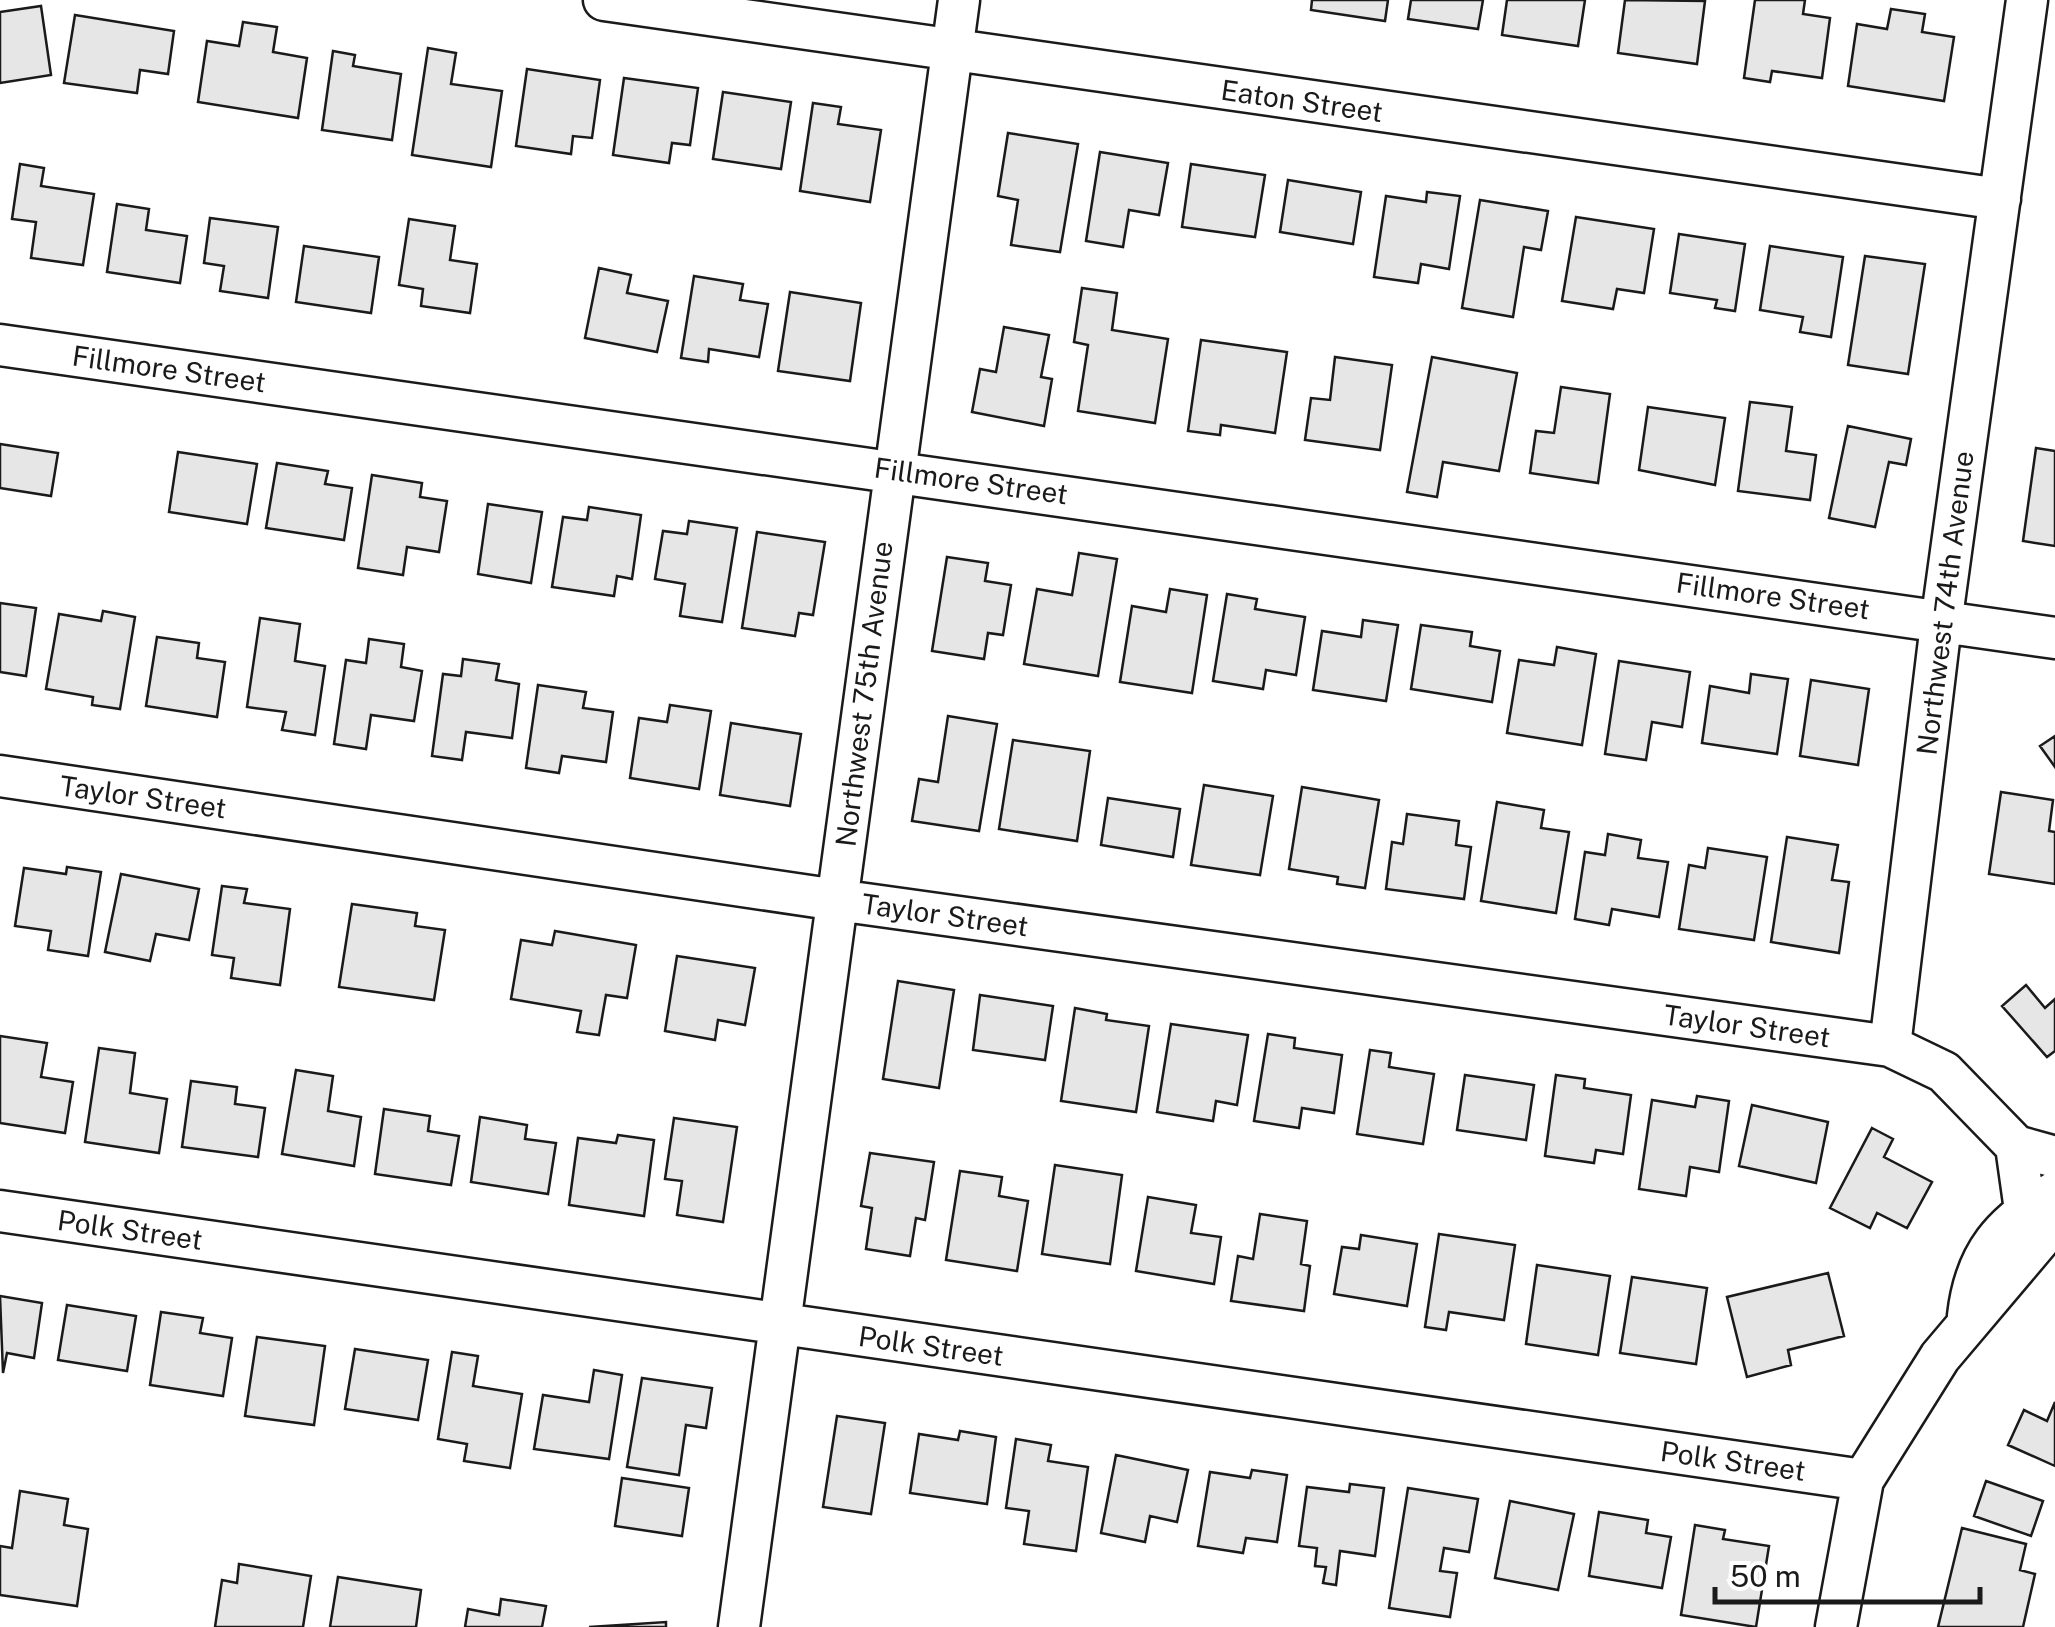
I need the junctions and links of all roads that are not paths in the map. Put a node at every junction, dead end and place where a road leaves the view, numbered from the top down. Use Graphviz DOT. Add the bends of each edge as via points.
graph roads {
  1 [pos="604,0"];
  2 [pos="959,0"];
  3 [pos="2027,0"];
  4 [pos="952,52"];
  5 [pos="2000,199"];
  6 [pos="0,345"];
  7 [pos="894,471"];
  8 [pos="1941,624"];
  9 [pos="2055,638"];
  10 [pos="0,776"];
  11 [pos="837,900"];
  12 [pos="1890,1046"];
  13 [pos="2016,1146"];
  14 [pos="2055,1156"];
  15 [pos="2045,1208"];
  16 [pos="0,1211"];
  17 [pos="780,1324"];
  18 [pos="1862,1480"];
  19 [pos="739,1627"];
  20 [pos="1836,1627"];
  1 -- 4 [label="street, Eaton Street"];
  2 -- 4 [label="street, Northwest 75th Avenue"];
  3 -- 5 [label="street, Northwest 74th Avenue"];
  4 -- 5 [label="street, Eaton Street"];
  4 -- 7 [label="street, Northwest 75th Avenue"];
  5 -- 8 [label="street, Northwest 74th Avenue"];
  6 -- 7 [label="street, Fillmore Street"];
  7 -- 8 [label="street, Fillmore Street"];
  7 -- 11 [label="street, Northwest 75th Avenue"];
  8 -- 9 [label="street, Fillmore Street"];
  8 -- 12 [label="street, Northwest 74th Avenue"];
  10 -- 11 [label="street, Taylor Street"];
  11 -- 12 [label="street, Taylor Street"];
  11 -- 17 [label="street, Northwest 75th Avenue"];
  12 -- 13 [label="street" via="1944,1072"];
  13 -- 14 [label="street"];
  13 -- 15 [label="street"];
  15 -- 18 [label="street" via="2010,1220 1972,1279 1967,1324"];
  16 -- 17 [label="street, Polk Street"];
  17 -- 18 [label="street, Polk Street"];
  17 -- 19 [label="street, Northwest 75th Avenue"];
  18 -- 20 [label="street"];
}
